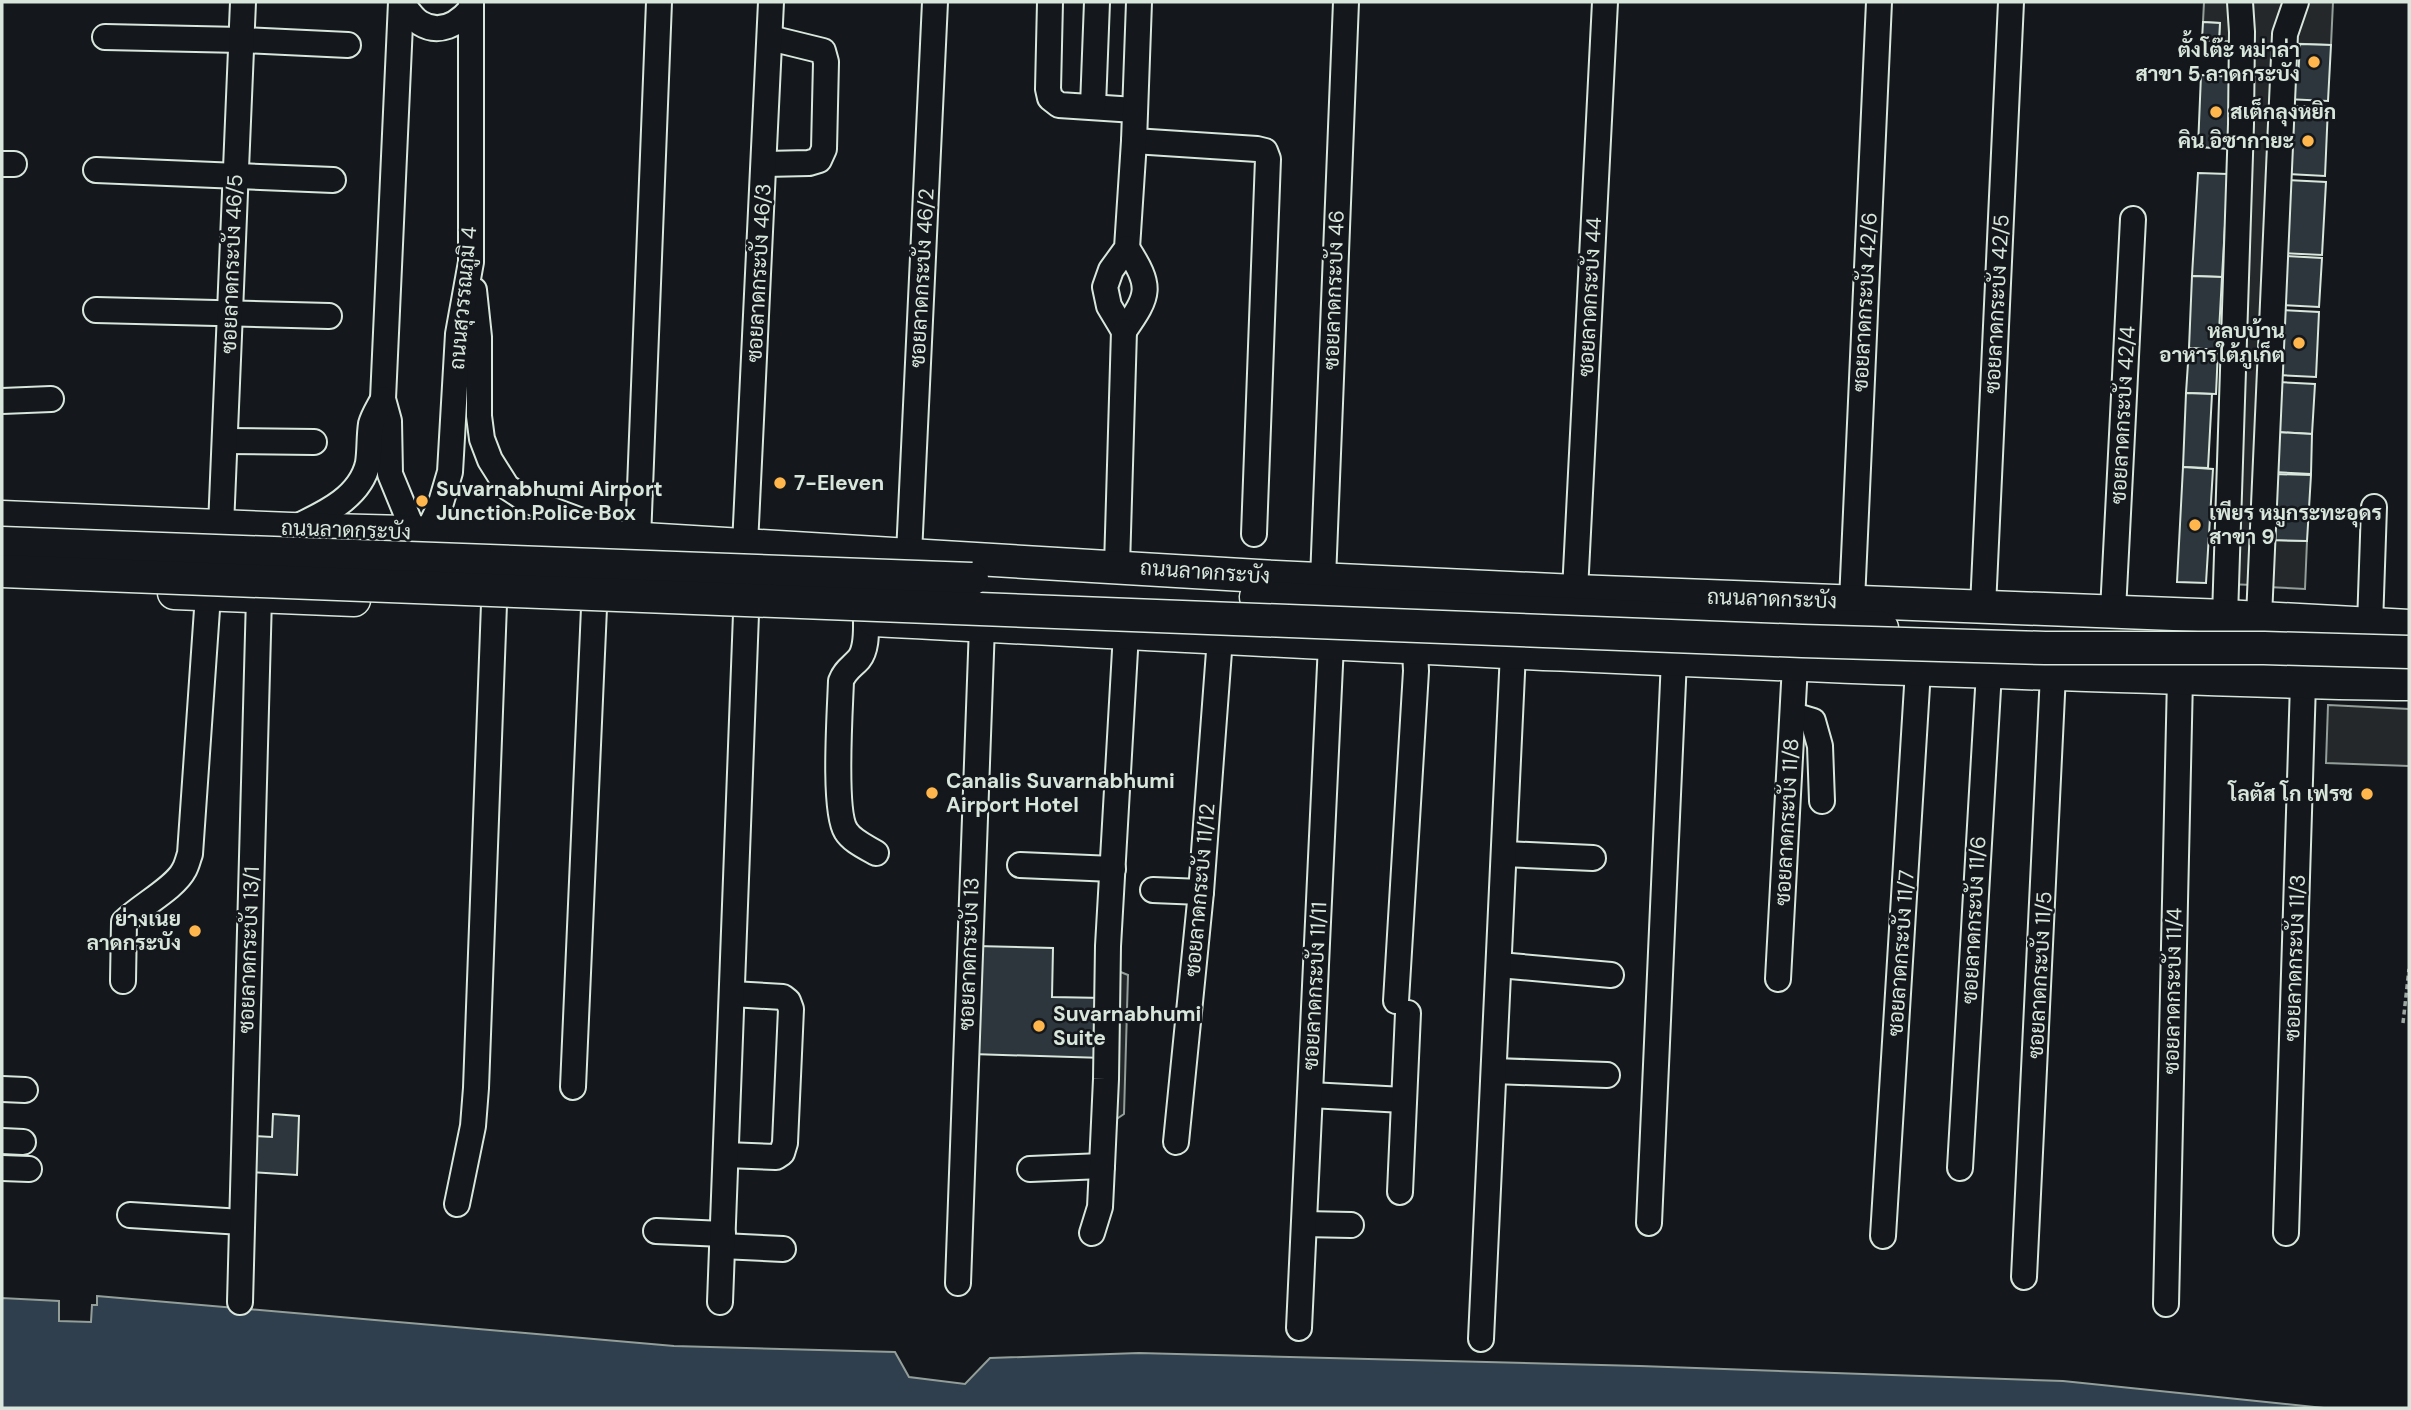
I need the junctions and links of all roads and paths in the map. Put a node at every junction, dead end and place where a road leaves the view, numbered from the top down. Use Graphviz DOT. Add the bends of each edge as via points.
graph roads {
  1 [pos="243,2"];
  2 [pos="401,2"];
  3 [pos="659,2"];
  4 [pos="771,2"];
  5 [pos="935,2"];
  6 [pos="1049,2"];
  7 [pos="1097,2"];
  8 [pos="1139,2"];
  9 [pos="1346,2"];
  10 [pos="1605,2"];
  11 [pos="1879,2"];
  12 [pos="2011,2"];
  13 [pos="2240,2"];
  14 [pos="2297,2"];
  15 [pos="471,5"];
  16 [pos="105,37"];
  17 [pos="770,38"];
  18 [pos="241,40"];
  19 [pos="348,45"];
  20 [pos="1093,106"];
  21 [pos="1135,110"];
  22 [pos="1134,141"];
  23 [pos="765,164"];
  24 [pos="96,170"];
  25 [pos="234,175"];
  26 [pos="332,180"];
  27 [pos="2133,219"];
  28 [pos="1127,248"];
  29 [pos="471,262"];
  30 [pos="96,310"];
  31 [pos="231,314"];
  32 [pos="329,316"];
  33 [pos="1124,331"];
  34 [pos="51,398"];
  35 [pos="383,400"];
  36 [pos="2,401"];
  37 [pos="225,441"];
  38 [pos="314,442"];
  39 [pos="2374,507"];
  40 [pos="2,517"];
  41 [pos="221,526"];
  42 [pos="291,529"];
  43 [pos="1254,534"];
  44 [pos="419,536"];
  45 [pos="632,539"];
  46 [pos="2,543"];
  47 [pos="745,545"];
  48 [pos="909,554"];
  49 [pos="1117,566"];
  50 [pos="2,572"];
  51 [pos="1323,579"];
  52 [pos="2,585"];
  53 [pos="1575,592"];
  54 [pos="208,595"];
  55 [pos="259,597"];
  56 [pos="291,598"];
  57 [pos="1852,601"];
  58 [pos="481,604"];
  59 [pos="1983,607"];
  60 [pos="594,608"];
  61 [pos="2113,611"];
  62 [pos="747,614"];
  63 [pos="2225,616"];
  64 [pos="2259,617"];
  65 [pos="866,620"];
  66 [pos="2320,621"];
  67 [pos="2370,625"];
  68 [pos="982,626"];
  69 [pos="2409,626"];
  70 [pos="1126,633"];
  71 [pos="1220,638"];
  72 [pos="1331,644"];
  73 [pos="1415,649"];
  74 [pos="1513,652"];
  75 [pos="2409,652"];
  76 [pos="1674,659"];
  77 [pos="1796,665"];
  78 [pos="1918,670"];
  79 [pos="1989,672"];
  80 [pos="2053,674"];
  81 [pos="2180,678"];
  82 [pos="2304,683"];
  83 [pos="2409,684"];
  84 [pos="1793,715"];
  85 [pos="1822,801"];
  86 [pos="876,853"];
  87 [pos="1505,854"];
  88 [pos="1592,858"];
  89 [pos="1020,865"];
  90 [pos="1113,869"];
  91 [pos="1153,890"];
  92 [pos="1201,892"];
  93 [pos="1499,965"];
  94 [pos="2409,969"];
  95 [pos="1611,975"];
  96 [pos="1777,979"];
  97 [pos="123,981"];
  98 [pos="732,994"];
  99 [pos="2403,1023"];
  100 [pos="1494,1071"];
  101 [pos="1607,1075"];
  102 [pos="573,1087"];
  103 [pos="1310,1095"];
  104 [pos="1404,1100"];
  105 [pos="1176,1142"];
  106 [pos="726,1155"];
  107 [pos="1102,1167"];
  108 [pos="2,1168"];
  109 [pos="1960,1168"];
  110 [pos="29,1169"];
  111 [pos="1030,1169"];
  112 [pos="1400,1192"];
  113 [pos="457,1204"];
  114 [pos="130,1215"];
  115 [pos="242,1222"];
  116 [pos="1649,1223"];
  117 [pos="1304,1224"];
  118 [pos="1351,1225"];
  119 [pos="656,1231"];
  120 [pos="1092,1233"];
  121 [pos="2286,1233"];
  122 [pos="1883,1236"];
  123 [pos="723,1240"];
  124 [pos="783,1248"];
  125 [pos="2024,1277"];
  126 [pos="958,1283"];
  127 [pos="240,1302"];
  128 [pos="720,1302"];
  129 [pos="2166,1304"];
  130 [pos="1299,1328"];
  131 [pos="1481,1339"];
  1 -- 18 [label="street, ซอยลาดกระบัง 46/5"];
  2 -- 15 [label="street" via="419,23 433,28 461,20"];
  2 -- 35 [label="street"];
  3 -- 45 [label="street"];
  4 -- 17 [label="street, ซอยลาดกระบัง 46/3"];
  5 -- 48 [label="street, ซอยลาดกระบัง 46/2"];
  6 -- 20 [label="street" via="1050,98 1059,105"];
  7 -- 20 [label="street"];
  8 -- 21 [label="street"];
  9 -- 51 [label="street, ซอยลาดกระบัง 46"];
  10 -- 53 [label="street, ซอยลาดกระบัง 44"];
  11 -- 57 [label="street, ซอยลาดกระบัง 42/6"];
  12 -- 59 [label="street, ซอยลาดกระบัง 42/5"];
  13 -- 63 [label="street" via="2241,124"];
  14 -- 64 [label="street" via="2285,34"];
  15 -- 29 [label="street, ถนนสุวรรณภูมิ 4"];
  16 -- 18 [label="street"];
  17 -- 23 [label="street, ซอยลาดกระบัง 46/3"];
  17 -- 23 [label="street" via="823,51 824,149 818,160 809,163"];
  18 -- 19 [label="street"];
  18 -- 25 [label="street, ซอยลาดกระบัง 46/5"];
  20 -- 21 [label="street"];
  21 -- 22 [label="street"];
  22 -- 28 [label="street"];
  22 -- 43 [label="street" via="1257,149 1265,151 1268,159"];
  23 -- 47 [label="street, ซอยลาดกระบัง 46/3"];
  24 -- 25 [label="street"];
  25 -- 26 [label="street"];
  25 -- 31 [label="street, ซอยลาดกระบัง 46/5"];
  27 -- 61 [label="street, ซอยลาดกระบัง 42/4"];
  28 -- 33 [label="street" via="1105,287 1109,306"];
  28 -- 33 [label="street" via="1142,271 1146,290 1140,309"];
  29 -- 44 [label="street, ถนนสุวรรณภูมิ 4" via="458,334 450,472 440,506"];
  29 -- 45 [label="street" via="479,337 479,416 490,460 507,487 528,501"];
  30 -- 31 [label="street"];
  31 -- 32 [label="street"];
  31 -- 37 [label="street, ซอยลาดกระบัง 46/5"];
  33 -- 49 [label="street"];
  34 -- 36 [label="street"];
  35 -- 42 [label="street" via="372,422 367,466 360,481 329,511"];
  35 -- 44 [label="street" via="389,421 390,474"];
  37 -- 38 [label="street"];
  37 -- 41 [label="street, ซอยลาดกระบัง 46/5"];
  39 -- 67 [label="street"];
  40 -- 41 [label="main road, ถนนลาดกระบัง"];
  41 -- 42 [label="main road, ถนนลาดกระบัง"];
  42 -- 44 [label="main road, ถนนลาดกระบัง"];
  44 -- 45 [label="main road, ถนนลาดกระบัง"];
  44 -- 56 [label="street, ถนนสุวรรณภูมิ 4" via="399,564 374,580"];
  44 -- 58 [label="street" via="433,573"];
  45 -- 47 [label="main road, ถนนลาดกระบัง"];
  46 -- 66 [label="main road, bridge" via="1051,582 1344,603 1993,634 2238,636"];
  47 -- 48 [label="main road, ถนนลาดกระบัง"];
  48 -- 49 [label="main road, ถนนลาดกระบัง"];
  49 -- 51 [label="main road, ถนนลาดกระบัง"];
  50 -- 75 [label="main road, bridge" via="1802,641"];
  51 -- 53 [label="main road, ถนนลาดกระบัง"];
  52 -- 54 [label="main road"];
  53 -- 57 [label="main road, ถนนลาดกระบัง"];
  54 -- 55 [label="main road"];
  54 -- 97 [label="street" via="190,853 177,880 124,922"];
  55 -- 56 [label="main road"];
  55 -- 115 [label="street, ซอยลาดกระบัง 13/1"];
  56 -- 58 [label="main road"];
  57 -- 59 [label="main road, ถนนลาดกระบัง"];
  58 -- 60 [label="main road"];
  58 -- 113 [label="street" via="476,1088"];
  59 -- 61 [label="main road, ถนนลาดกระบัง"];
  60 -- 62 [label="main road"];
  60 -- 102 [label="street"];
  61 -- 63 [label="main road, ถนนลาดกระบัง"];
  62 -- 65 [label="main road"];
  62 -- 98 [label="street"];
  63 -- 64 [label="main road, ถนนลาดกระบัง"];
  64 -- 66 [label="main road, ถนนลาดกระบัง"];
  65 -- 68 [label="main road"];
  65 -- 86 [label="street" via="863,652 841,681 839,808 845,830"];
  66 -- 67 [label="main road, ถนนลาดกระบัง"];
  67 -- 69 [label="main road, ถนนลาดกระบัง"];
  68 -- 70 [label="main road"];
  68 -- 126 [label="street, ซอยลาดกระบัง 13"];
  70 -- 71 [label="main road"];
  70 -- 90 [label="street"];
  71 -- 72 [label="main road"];
  71 -- 92 [label="street, ซอยลาดกระบัง 11/12"];
  72 -- 73 [label="main road"];
  72 -- 103 [label="street, ซอยลาดกระบัง 11/11"];
  73 -- 74 [label="main road"];
  73 -- 104 [label="street" via="1402,1007"];
  74 -- 76 [label="main road"];
  74 -- 87 [label="street"];
  76 -- 77 [label="main road"];
  76 -- 116 [label="street"];
  77 -- 78 [label="main road"];
  77 -- 84 [label="street, ซอยลาดกระบัง 11/8"];
  78 -- 79 [label="main road"];
  78 -- 122 [label="street, ซอยลาดกระบัง 11/7"];
  79 -- 80 [label="main road"];
  79 -- 109 [label="street, ซอยลาดกระบัง 11/6"];
  80 -- 81 [label="main road"];
  80 -- 125 [label="street, ซอยลาดกระบัง 11/5"];
  81 -- 82 [label="main road"];
  81 -- 129 [label="street, ซอยลาดกระบัง 11/4"];
  82 -- 83 [label="main road"];
  82 -- 121 [label="street, ซอยลาดกระบัง 11/3"];
  84 -- 85 [label="street" via="1814,721"];
  84 -- 96 [label="street, ซอยลาดกระบัง 11/8"];
  87 -- 88 [label="street"];
  87 -- 93 [label="street"];
  89 -- 90 [label="street"];
  90 -- 107 [label="street"];
  91 -- 92 [label="street"];
  92 -- 105 [label="street, ซอยลาดกระบัง 11/12"];
  93 -- 95 [label="street"];
  93 -- 100 [label="street"];
  94 -- 99 [label="path"];
  98 -- 106 [label="street"];
  98 -- 106 [label="street" via="783,997 791,1009 782,1153 776,1157"];
  100 -- 101 [label="street"];
  100 -- 131 [label="street"];
  103 -- 104 [label="street"];
  103 -- 117 [label="street, ซอยลาดกระบัง 11/11"];
  104 -- 112 [label="street"];
  106 -- 123 [label="street"];
  107 -- 111 [label="street"];
  107 -- 120 [label="street" via="1100,1207"];
  108 -- 110 [label="street"];
  114 -- 115 [label="street"];
  115 -- 127 [label="street, ซอยลาดกระบัง 13/1"];
  117 -- 118 [label="street"];
  117 -- 130 [label="street, ซอยลาดกระบัง 11/11"];
  119 -- 123 [label="street"];
  123 -- 124 [label="street"];
  123 -- 128 [label="street"];
}
